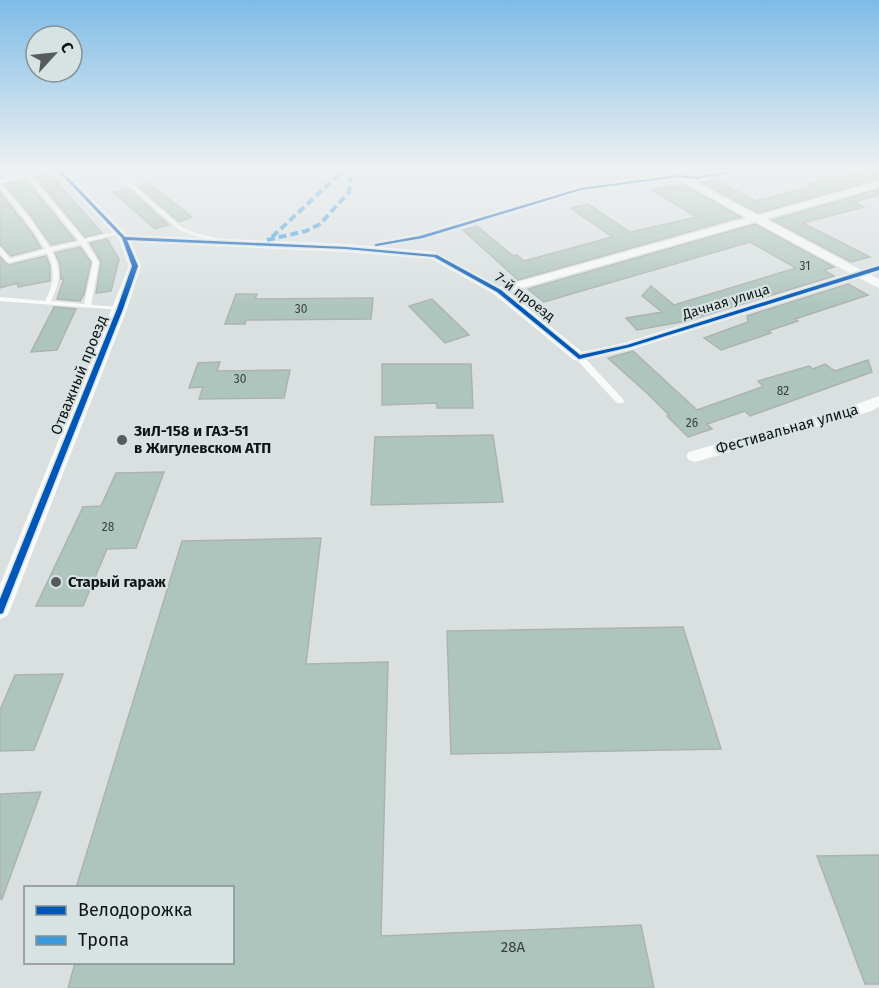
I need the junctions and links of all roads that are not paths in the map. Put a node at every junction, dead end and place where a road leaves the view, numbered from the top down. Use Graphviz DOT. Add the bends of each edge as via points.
graph roads {
  1 [pos="24,215"];
  2 [pos="61,215"];
  3 [pos="102,215"];
  4 [pos="165,215"];
  5 [pos="494,215"];
  6 [pos="749,215"];
  7 [pos="770,215"];
  8 [pos="756,219"];
  9 [pos="121,235"];
  10 [pos="225,241"];
  11 [pos="83,242"];
  12 [pos="346,248"];
  13 [pos="0,249"];
  14 [pos="50,250"];
  15 [pos="879,268"];
  16 [pos="860,274"];
  17 [pos="879,284"];
  18 [pos="499,291"];
  19 [pos="0,299"];
  20 [pos="47,303"];
  21 [pos="87,306"];
  22 [pos="120,309"];
  23 [pos="579,357"];
  24 [pos="879,400"];
  25 [pos="620,401"];
  26 [pos="695,456"];
  27 [pos="0,610"];
  1 -- 14 [label="lane"];
  2 -- 11 [label="lane"];
  3 -- 9 [label="street, Отважный проезд"];
  4 -- 10 [label="lane" via="181,229"];
  5 -- 12 [label="street" via="421,237"];
  6 -- 8 [label="street"];
  7 -- 8 [label="street"];
  8 -- 16 [label="street"];
  8 -- 18 [label="street"];
  9 -- 10 [label="street"];
  9 -- 11 [label="lane"];
  9 -- 22 [label="street, Отважный проезд" via="135,266"];
  10 -- 12 [label="street"];
  11 -- 14 [label="lane"];
  11 -- 21 [label="lane" via="96,262"];
  12 -- 18 [label="street, 7-й проезд" via="435,256"];
  13 -- 14 [label="lane" via="8,261"];
  14 -- 20 [label="lane" via="56,282"];
  15 -- 16 [label="street, Дачная улица"];
  16 -- 17 [label="street"];
  16 -- 23 [label="street, Дачная улица" via="628,346"];
  18 -- 23 [label="street, 7-й проезд"];
  19 -- 20 [label="lane"];
  20 -- 21 [label="lane"];
  21 -- 22 [label="lane"];
  22 -- 27 [label="street, Отважный проезд"];
  23 -- 25 [label="lane"];
  24 -- 26 [label="street, Фестивальная улица"];
}
